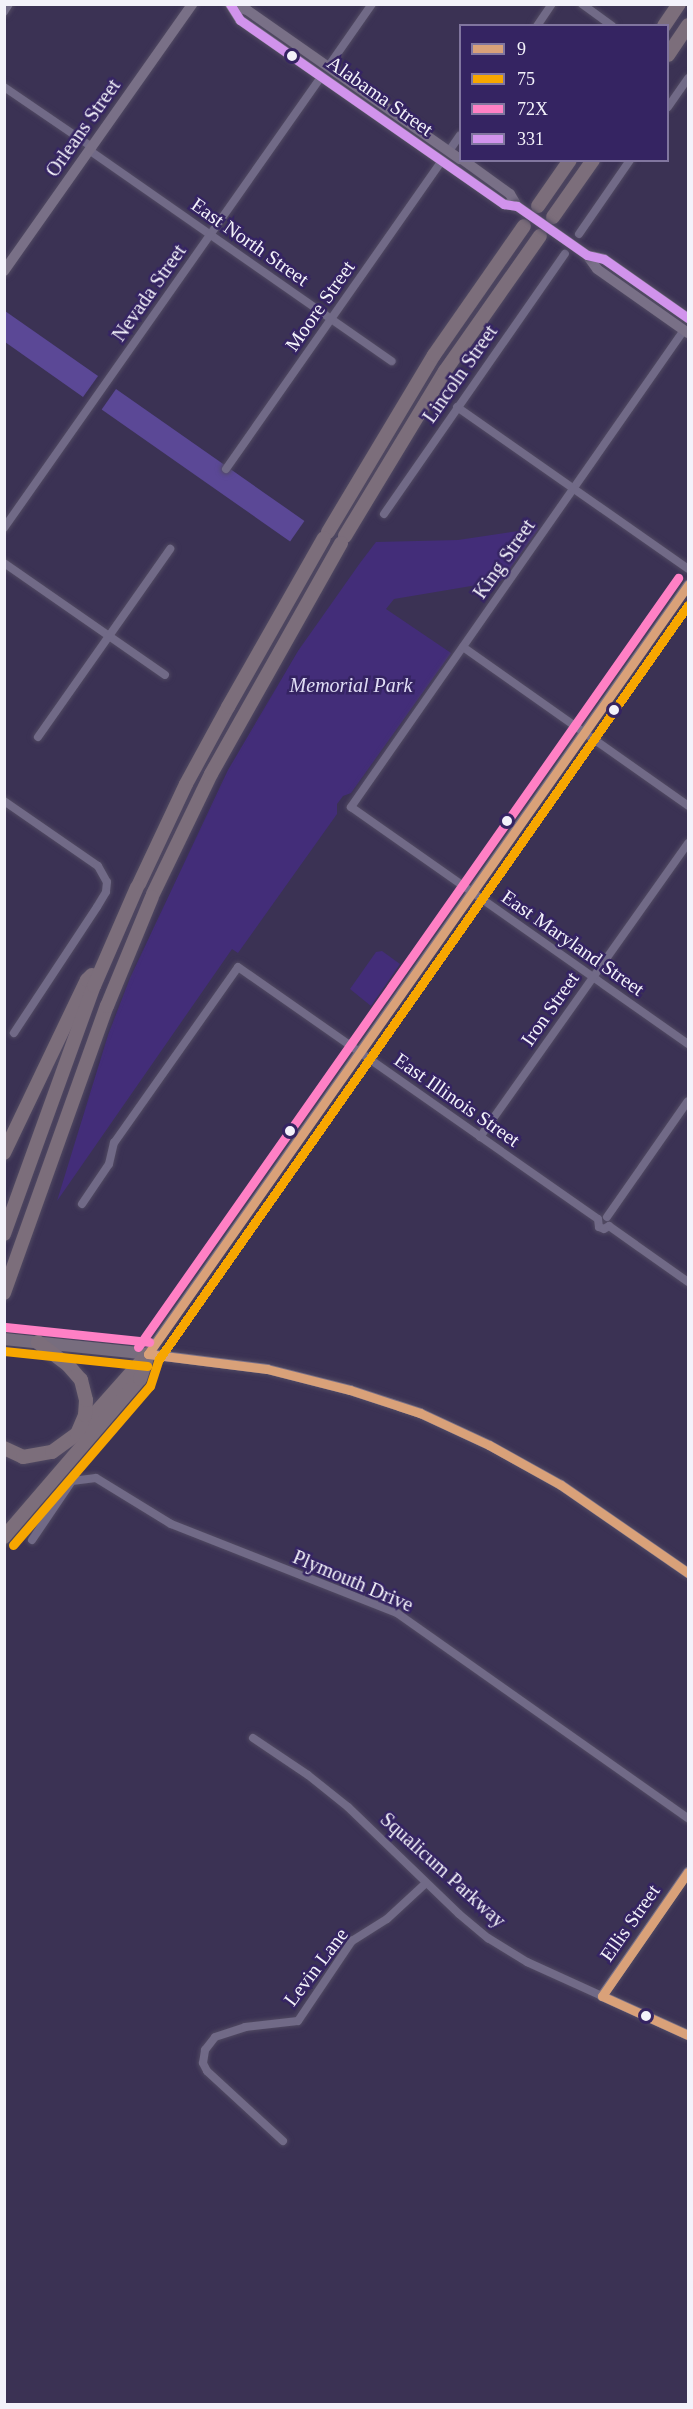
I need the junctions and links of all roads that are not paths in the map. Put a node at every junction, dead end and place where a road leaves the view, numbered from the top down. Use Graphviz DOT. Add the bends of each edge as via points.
graph roads {
  1 [pos="9,4"];
  2 [pos="192,4"];
  3 [pos="231,4"];
  4 [pos="372,4"];
  5 [pos="552,4"];
  6 [pos="582,4"];
  7 [pos="679,4"];
  8 [pos="4,12"];
  9 [pos="538,24"];
  10 [pos="609,24"];
  11 [pos="665,24"];
  12 [pos="688,25"];
  13 [pos="669,54"];
  14 [pos="328,67"];
  15 [pos="321,77"];
  16 [pos="688,78"];
  17 [pos="4,87"];
  18 [pos="669,106"];
  19 [pos="459,136"];
  20 [pos="91,149"];
  21 [pos="449,151"];
  22 [pos="459,158"];
  23 [pos="442,161"];
  24 [pos="465,162"];
  25 [pos="569,162"];
  26 [pos="592,162"];
  27 [pos="629,162"];
  28 [pos="517,206"];
  29 [pos="538,206"];
  30 [pos="554,217"];
  31 [pos="524,226"];
  32 [pos="210,234"];
  33 [pos="579,234"];
  34 [pos="540,236"];
  35 [pos="565,254"];
  36 [pos="587,255"];
  37 [pos="4,272"];
  38 [pos="332,319"];
  39 [pos="687,326"];
  40 [pos="392,361"];
  41 [pos="457,407"];
  42 [pos="226,469"];
  43 [pos="574,489"];
  44 [pos="384,514"];
  45 [pos="4,528"];
  46 [pos="170,549"];
  47 [pos="4,563"];
  48 [pos="688,569"];
  49 [pos="688,585"];
  50 [pos="109,636"];
  51 [pos="463,647"];
  52 [pos="165,675"];
  53 [pos="585,733"];
  54 [pos="38,737"];
  55 [pos="4,801"];
  56 [pos="688,806"];
  57 [pos="351,807"];
  58 [pos="688,843"];
  59 [pos="472,892"];
  60 [pos="104,962"];
  61 [pos="593,976"];
  62 [pos="14,1033"];
  63 [pos="688,1044"];
  64 [pos="360,1052"];
  65 [pos="688,1101"];
  66 [pos="480,1137"];
  67 [pos="4,1153"];
  68 [pos="82,1204"];
  69 [pos="607,1217"];
  70 [pos="598,1219"];
  71 [pos="609,1226"];
  72 [pos="4,1234"];
  73 [pos="688,1282"];
  74 [pos="4,1293"];
  75 [pos="4,1339"];
  76 [pos="35,1342"];
  77 [pos="148,1354"];
  78 [pos="77,1434"];
  79 [pos="4,1448"];
  80 [pos="4,1537"];
  81 [pos="32,1540"];
  82 [pos="688,1573"];
  83 [pos="253,1738"];
  84 [pos="688,1818"];
  85 [pos="688,1872"];
  86 [pos="426,1883"];
  87 [pos="602,1996"];
  88 [pos="688,2035"];
  89 [pos="283,2141"];
  1 -- 8 [label="street"];
  2 -- 20 [label="main road, Orleans Street"];
  3 -- 14 [label="main road, Alabama Street" via="247,10"];
  3 -- 15 [label="main road, Alabama Street" via="240,20"];
  4 -- 14 [label="street"];
  5 -- 9 [label="street"];
  6 -- 10 [label="street"];
  7 -- 11 [label="highway"];
  12 -- 13 [label="highway"];
  14 -- 21 [label="main road, Alabama Street"];
  15 -- 23 [label="main road, Alabama Street"];
  15 -- 32 [label="street, Nevada Street"];
  16 -- 18 [label="street"];
  17 -- 20 [label="street, East North Street"];
  19 -- 21 [label="street"];
  20 -- 32 [label="street, East North Street"];
  20 -- 37 [label="main road, Orleans Street"];
  21 -- 22 [label="main road, Alabama Street"];
  23 -- 28 [label="main road, Alabama Street" via="504,204"];
  23 -- 38 [label="street, Moore Street"];
  24 -- 28 [label="main road, Alabama Street" via="510,194"];
  25 -- 29 [label="highway"];
  26 -- 30 [label="highway"];
  27 -- 33 [label="street"];
  28 -- 36 [label="main road, Alabama Street, bridge"];
  31 -- 60 [label="highway" via="434,355 217,726"];
  32 -- 38 [label="street, East North Street"];
  32 -- 45 [label="street, Nevada Street"];
  34 -- 74 [label="highway" via="445,371 343,540 217,764 153,896 107,1006"];
  35 -- 41 [label="street, Lincoln Street"];
  36 -- 39 [label="main road, Alabama Street" via="604,260"];
  36 -- 39 [label="main road, Alabama Street" via="597,269"];
  38 -- 40 [label="street, East North Street"];
  38 -- 42 [label="street, Moore Street"];
  39 -- 43 [label="street, King Street"];
  41 -- 43 [label="street"];
  41 -- 44 [label="street, Lincoln Street"];
  43 -- 48 [label="street"];
  43 -- 51 [label="street, King Street"];
  46 -- 50 [label="street"];
  47 -- 50 [label="street"];
  49 -- 53 [label="main road"];
  50 -- 52 [label="street"];
  50 -- 54 [label="street"];
  51 -- 53 [label="street"];
  51 -- 57 [label="street, King Street"];
  53 -- 56 [label="street"];
  53 -- 59 [label="main road"];
  55 -- 62 [label="street" via="98,866 107,882 106,892"];
  57 -- 59 [label="street, East Maryland Street"];
  58 -- 61 [label="street, Iron Street"];
  59 -- 61 [label="street, East Maryland Street"];
  59 -- 64 [label="main road"];
  60 -- 67 [label="highway" via="87,980"];
  60 -- 72 [label="highway"];
  61 -- 63 [label="street, East Maryland Street"];
  61 -- 66 [label="street, Iron Street"];
  64 -- 66 [label="street, East Illinois Street"];
  64 -- 68 [label="street, East Illinois Street" via="238,967 114,1143 109,1164"];
  64 -- 77 [label="main road"];
  65 -- 69 [label="street"];
  66 -- 70 [label="street, East Illinois Street"];
  69 -- 70 [label="street"];
  69 -- 71 [label="street"];
  70 -- 71 [label="street, East Illinois Street" via="599,1227"];
  71 -- 73 [label="street"];
  75 -- 76 [label="main road"];
  76 -- 77 [label="main road"];
  76 -- 78 [label="highway" via="68,1365 81,1380 86,1408"];
  77 -- 78 [label="highway"];
  77 -- 80 [label="highway" via="140,1379"];
  77 -- 82 [label="main road" via="267,1369 420,1413 561,1485"];
  78 -- 79 [label="highway" via="52,1452 37,1456 23,1457"];
  81 -- 84 [label="street, Plymouth Drive" via="72,1481 96,1478 171,1524 397,1613"];
  83 -- 86 [label="street, Squalicum Parkway" via="348,1807"];
  85 -- 87 [label="main road, Ellis Street"];
  86 -- 87 [label="street, Squalicum Parkway" via="473,1927 500,1946"];
  86 -- 89 [label="street, Levin Lane" via="387,1919 352,1941 297,2020 245,2027 214,2037 205,2050 203,2063 207,2071"];
  87 -- 88 [label="main road, Squalicum Parkway"];
}
